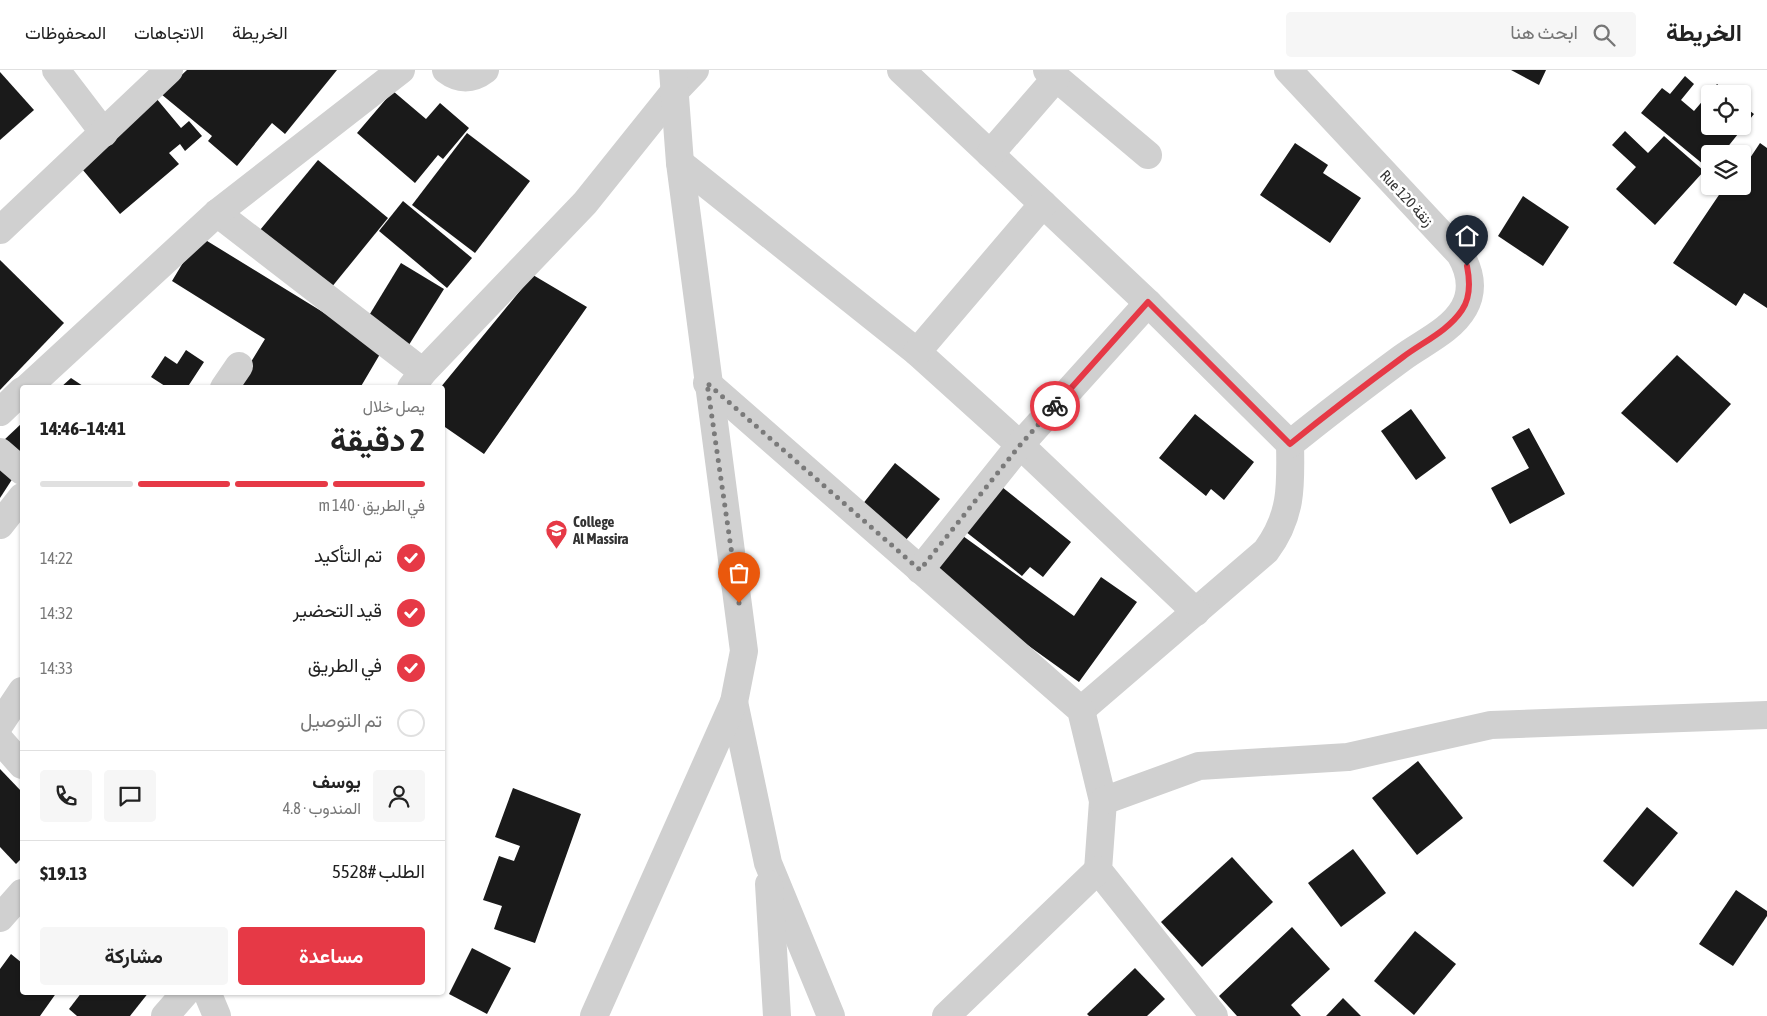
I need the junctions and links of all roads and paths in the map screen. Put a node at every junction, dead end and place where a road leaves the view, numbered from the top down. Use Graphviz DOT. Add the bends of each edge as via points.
graph roads {
  1 [pos="56,70"];
  2 [pos="169,70"];
  3 [pos="401,70"];
  4 [pos="446,70"];
  5 [pos="484,70"];
  6 [pos="695,70"];
  7 [pos="901,70"];
  8 [pos="1288,70"];
  9 [pos="1051,74"];
  10 [pos="674,81"];
  11 [pos="104,133"];
  12 [pos="990,154"];
  13 [pos="1148,155"];
  14 [pos="680,164"];
  15 [pos="1043,204"];
  16 [pos="217,213"];
  17 [pos="0,230"];
  18 [pos="1148,302"];
  19 [pos="917,352"];
  20 [pos="417,380"];
  21 [pos="707,383"];
  22 [pos="30,385"];
  23 [pos="20,393"];
  24 [pos="0,412"];
  25 [pos="1290,444"];
  26 [pos="1020,445"];
  27 [pos="0,452"];
  28 [pos="20,469"];
  29 [pos="20,499"];
  30 [pos="0,525"];
  31 [pos="920,570"];
  32 [pos="1196,612"];
  33 [pos="20,693"];
  34 [pos="734,702"];
  35 [pos="1081,710"];
  36 [pos="1767,715"];
  37 [pos="0,724"];
  38 [pos="0,740"];
  39 [pos="20,763"];
  40 [pos="1103,801"];
  41 [pos="768,863"];
  42 [pos="1098,870"];
  43 [pos="20,895"];
  44 [pos="2,913"];
  45 [pos="183,995"];
  46 [pos="208,995"];
  47 [pos="165,1016"];
  48 [pos="217,1016"];
  49 [pos="594,1016"];
  50 [pos="777,1016"];
  51 [pos="831,1016"];
  52 [pos="946,1016"];
  53 [pos="1214,1016"];
  1 -- 11 [label="street"];
  2 -- 11 [label="street"];
  3 -- 16 [label="street"];
  4 -- 5 [label="street" via="464,78 475,77"];
  6 -- 10 [label="street"];
  7 -- 12 [label="street"];
  8 -- 25 [label="street, Rue 120 زنقة" via="1460,254 1470,276 1469,294 1456,318"];
  9 -- 12 [label="street"];
  9 -- 13 [label="street"];
  10 -- 14 [label="street"];
  10 -- 20 [label="street" via="584,203"];
  11 -- 17 [label="street"];
  12 -- 15 [label="street"];
  14 -- 19 [label="street"];
  14 -- 21 [label="street"];
  15 -- 18 [label="street"];
  15 -- 19 [label="street"];
  16 -- 20 [label="street"];
  16 -- 22 [label="street"];
  18 -- 25 [label="street"];
  18 -- 26 [label="street"];
  19 -- 26 [label="street"];
  21 -- 31 [label="street"];
  21 -- 34 [label="street" via="743,632 742,669"];
  23 -- 24 [label="street"];
  25 -- 32 [label="street" via="1292,484 1279,534 1266,551"];
  26 -- 31 [label="street"];
  26 -- 32 [label="street"];
  27 -- 28 [label="street"];
  29 -- 30 [label="street"];
  31 -- 35 [label="street"];
  32 -- 35 [label="street"];
  33 -- 37 [label="street"];
  34 -- 41 [label="street"];
  34 -- 49 [label="street"];
  35 -- 40 [label="street"];
  36 -- 40 [label="street" via="1491,725 1348,757 1198,766"];
  38 -- 39 [label="street"];
  40 -- 42 [label="street"];
  41 -- 50 [label="street"];
  41 -- 51 [label="street"];
  42 -- 52 [label="street"];
  42 -- 53 [label="street"];
  43 -- 44 [label="street"];
  45 -- 47 [label="street"];
  46 -- 48 [label="street"];
}
